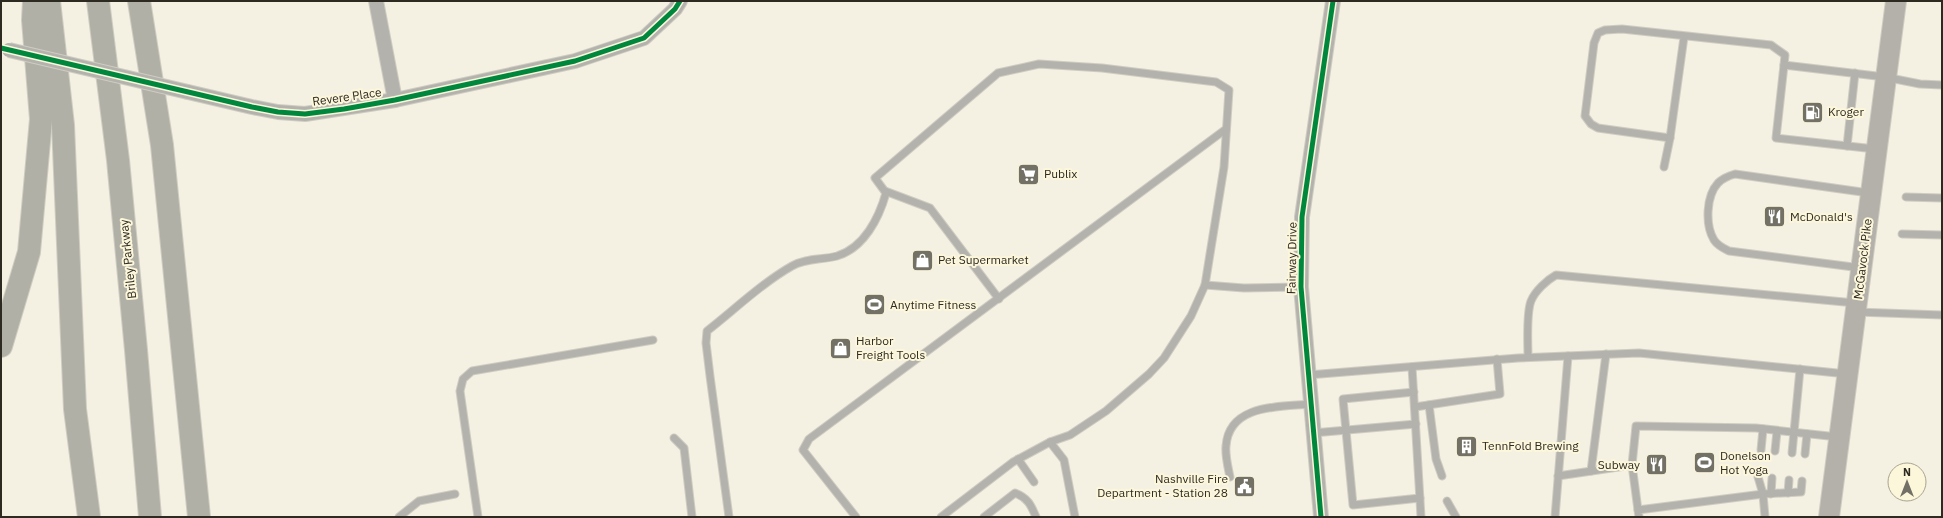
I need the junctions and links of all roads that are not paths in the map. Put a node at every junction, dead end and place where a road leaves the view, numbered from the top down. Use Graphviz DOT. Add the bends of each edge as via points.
graph roads {
  1 [pos="34,1"];
  2 [pos="49,1"];
  3 [pos="98,1"];
  4 [pos="139,1"];
  5 [pos="376,1"];
  6 [pos="680,1"];
  7 [pos="1333,1"];
  8 [pos="1896,1"];
  9 [pos="1684,37"];
  10 [pos="5,49"];
  11 [pos="1784,64"];
  12 [pos="1855,73"];
  13 [pos="1885,77"];
  14 [pos="1942,85"];
  15 [pos="395,100"];
  16 [pos="1226,129"];
  17 [pos="1670,138"];
  18 [pos="1847,146"];
  19 [pos="1877,149"];
  20 [pos="1664,167"];
  21 [pos="884,191"];
  22 [pos="1872,193"];
  23 [pos="1906,197"];
  24 [pos="1942,198"];
  25 [pos="1902,234"];
  26 [pos="1942,235"];
  27 [pos="1862,268"];
  28 [pos="1205,285"];
  29 [pos="1301,287"];
  30 [pos="999,299"];
  31 [pos="1857,308"];
  32 [pos="1942,315"];
  33 [pos="653,340"];
  34 [pos="1,346"];
  35 [pos="1606,354"];
  36 [pos="1568,356"];
  37 [pos="1528,358"];
  38 [pos="1497,359"];
  39 [pos="1412,367"];
  40 [pos="1800,369"];
  41 [pos="1848,374"];
  42 [pos="1308,375"];
  43 [pos="1414,392"];
  44 [pos="1310,404"];
  45 [pos="1430,405"];
  46 [pos="1415,406"];
  47 [pos="1416,424"];
  48 [pos="1760,429"];
  49 [pos="1346,430"];
  50 [pos="1777,431"];
  51 [pos="1313,433"];
  52 [pos="1793,433"];
  53 [pos="1807,434"];
  54 [pos="674,438"];
  55 [pos="1840,438"];
  56 [pos="1050,442"];
  57 [pos="1761,450"];
  58 [pos="1775,451"];
  59 [pos="1792,453"];
  60 [pos="1805,454"];
  61 [pos="1018,459"];
  62 [pos="1632,465"];
  63 [pos="1591,471"];
  64 [pos="1442,476"];
  65 [pos="1558,476"];
  66 [pos="1230,477"];
  67 [pos="1758,477"];
  68 [pos="1772,478"];
  69 [pos="1789,480"];
  70 [pos="1802,481"];
  71 [pos="1034,482"];
  72 [pos="1788,493"];
  73 [pos="454,494"];
  74 [pos="1762,494"];
  75 [pos="1771,494"];
  76 [pos="1420,498"];
  77 [pos="1447,501"];
  78 [pos="1639,514"];
  79 [pos="89,517"];
  80 [pos="150,517"];
  81 [pos="199,517"];
  82 [pos="399,517"];
  83 [pos="478,517"];
  84 [pos="692,517"];
  85 [pos="729,517"];
  86 [pos="856,517"];
  87 [pos="941,517"];
  88 [pos="984,517"];
  89 [pos="1036,517"];
  90 [pos="1075,517"];
  91 [pos="1322,517"];
  92 [pos="1421,517"];
  93 [pos="1456,517"];
  94 [pos="1555,517"];
  95 [pos="1766,517"];
  96 [pos="1829,517"];
  1 -- 34 [label="highway" via="40,127 29,252"];
  2 -- 79 [label="highway" via="62,125 75,409"];
  3 -- 80 [label="highway, Briley Parkway" via="118,160"];
  4 -- 81 [label="highway" via="162,146"];
  5 -- 15 [label="street"];
  6 -- 15 [label="street, Revere Place" via="644,38 575,61"];
  7 -- 29 [label="street, Fairway Drive" via="1302,217"];
  8 -- 13 [label="main road, McGavock Pike"];
  9 -- 11 [label="lane" via="1771,45 1785,55"];
  9 -- 17 [label="lane"];
  9 -- 17 [label="lane" via="1622,29 1605,30 1598,33 1594,43 1585,116 1591,124 1598,128"];
  10 -- 15 [label="street, Revere Place, bridge" via="278,112 305,114"];
  11 -- 12 [label="lane"];
  11 -- 18 [label="lane" via="1776,138"];
  12 -- 13 [label="lane"];
  12 -- 18 [label="lane"];
  13 -- 14 [label="lane" via="1920,84"];
  13 -- 19 [label="main road, McGavock Pike"];
  16 -- 21 [label="lane" via="1229,90 1216,82 1102,68 1039,64 998,73 875,178"];
  16 -- 28 [label="lane" via="1224,167"];
  16 -- 30 [label="lane"];
  17 -- 20 [label="lane"];
  18 -- 19 [label="lane"];
  19 -- 22 [label="main road, McGavock Pike"];
  21 -- 30 [label="lane" via="930,208"];
  21 -- 85 [label="lane" via="886,193 883,205 860,243 838,256 812,259 794,265 707,331 707,350"];
  22 -- 27 [label="main road, McGavock Pike"];
  22 -- 27 [label="lane" via="1734,174 1718,182 1710,198 1711,230 1714,240 1724,249"];
  23 -- 24 [label="lane"];
  25 -- 26 [label="lane"];
  27 -- 31 [label="main road, McGavock Pike"];
  28 -- 29 [label="lane" via="1244,288"];
  28 -- 56 [label="lane" via="1191,316 1164,358 1149,374 1106,411 1070,436"];
  29 -- 42 [label="street, Fairway Drive"];
  30 -- 86 [label="lane" via="809,439 803,450"];
  31 -- 32 [label="lane"];
  31 -- 37 [label="lane" via="1556,275 1547,280 1531,301"];
  31 -- 41 [label="main road, McGavock Pike"];
  33 -- 83 [label="lane" via="472,372 463,379 460,391"];
  35 -- 36 [label="lane"];
  35 -- 40 [label="lane" via="1639,353"];
  35 -- 63 [label="lane"];
  36 -- 37 [label="lane"];
  36 -- 65 [label="lane"];
  37 -- 38 [label="lane"];
  38 -- 39 [label="lane"];
  38 -- 45 [label="lane" via="1500,394"];
  39 -- 42 [label="lane"];
  39 -- 43 [label="lane"];
  40 -- 41 [label="lane"];
  40 -- 52 [label="lane"];
  41 -- 55 [label="main road, McGavock Pike"];
  42 -- 44 [label="street, Fairway Drive"];
  43 -- 46 [label="lane"];
  43 -- 49 [label="lane" via="1343,398"];
  44 -- 51 [label="street, Fairway Drive"];
  44 -- 66 [label="lane" via="1254,411 1239,419 1228,436 1226,446"];
  45 -- 46 [label="lane"];
  45 -- 64 [label="lane" via="1436,459"];
  46 -- 47 [label="lane"];
  47 -- 49 [label="lane"];
  47 -- 76 [label="lane"];
  48 -- 50 [label="lane"];
  48 -- 57 [label="lane"];
  48 -- 62 [label="lane" via="1636,426"];
  49 -- 51 [label="lane"];
  49 -- 76 [label="lane" via="1353,505"];
  50 -- 52 [label="lane"];
  50 -- 58 [label="lane"];
  51 -- 91 [label="street, Fairway Drive"];
  52 -- 53 [label="lane"];
  52 -- 59 [label="lane"];
  53 -- 55 [label="lane"];
  53 -- 60 [label="lane"];
  54 -- 84 [label="lane" via="684,448"];
  55 -- 96 [label="main road, McGavock Pike"];
  56 -- 61 [label="lane"];
  56 -- 90 [label="lane" via="1064,460"];
  61 -- 71 [label="lane"];
  61 -- 87 [label="lane"];
  62 -- 63 [label="lane"];
  62 -- 78 [label="lane"];
  63 -- 65 [label="lane"];
  65 -- 94 [label="lane"];
  67 -- 74 [label="lane"];
  68 -- 75 [label="lane"];
  69 -- 72 [label="lane"];
  70 -- 72 [label="lane" via="1801,492"];
  72 -- 75 [label="lane"];
  73 -- 82 [label="lane" via="419,501"];
  74 -- 75 [label="lane"];
  74 -- 78 [label="lane"];
  74 -- 95 [label="lane"];
  76 -- 92 [label="lane"];
  77 -- 93 [label="lane"];
  88 -- 89 [label="lane" via="1015,493 1024,497 1031,505"];
}
